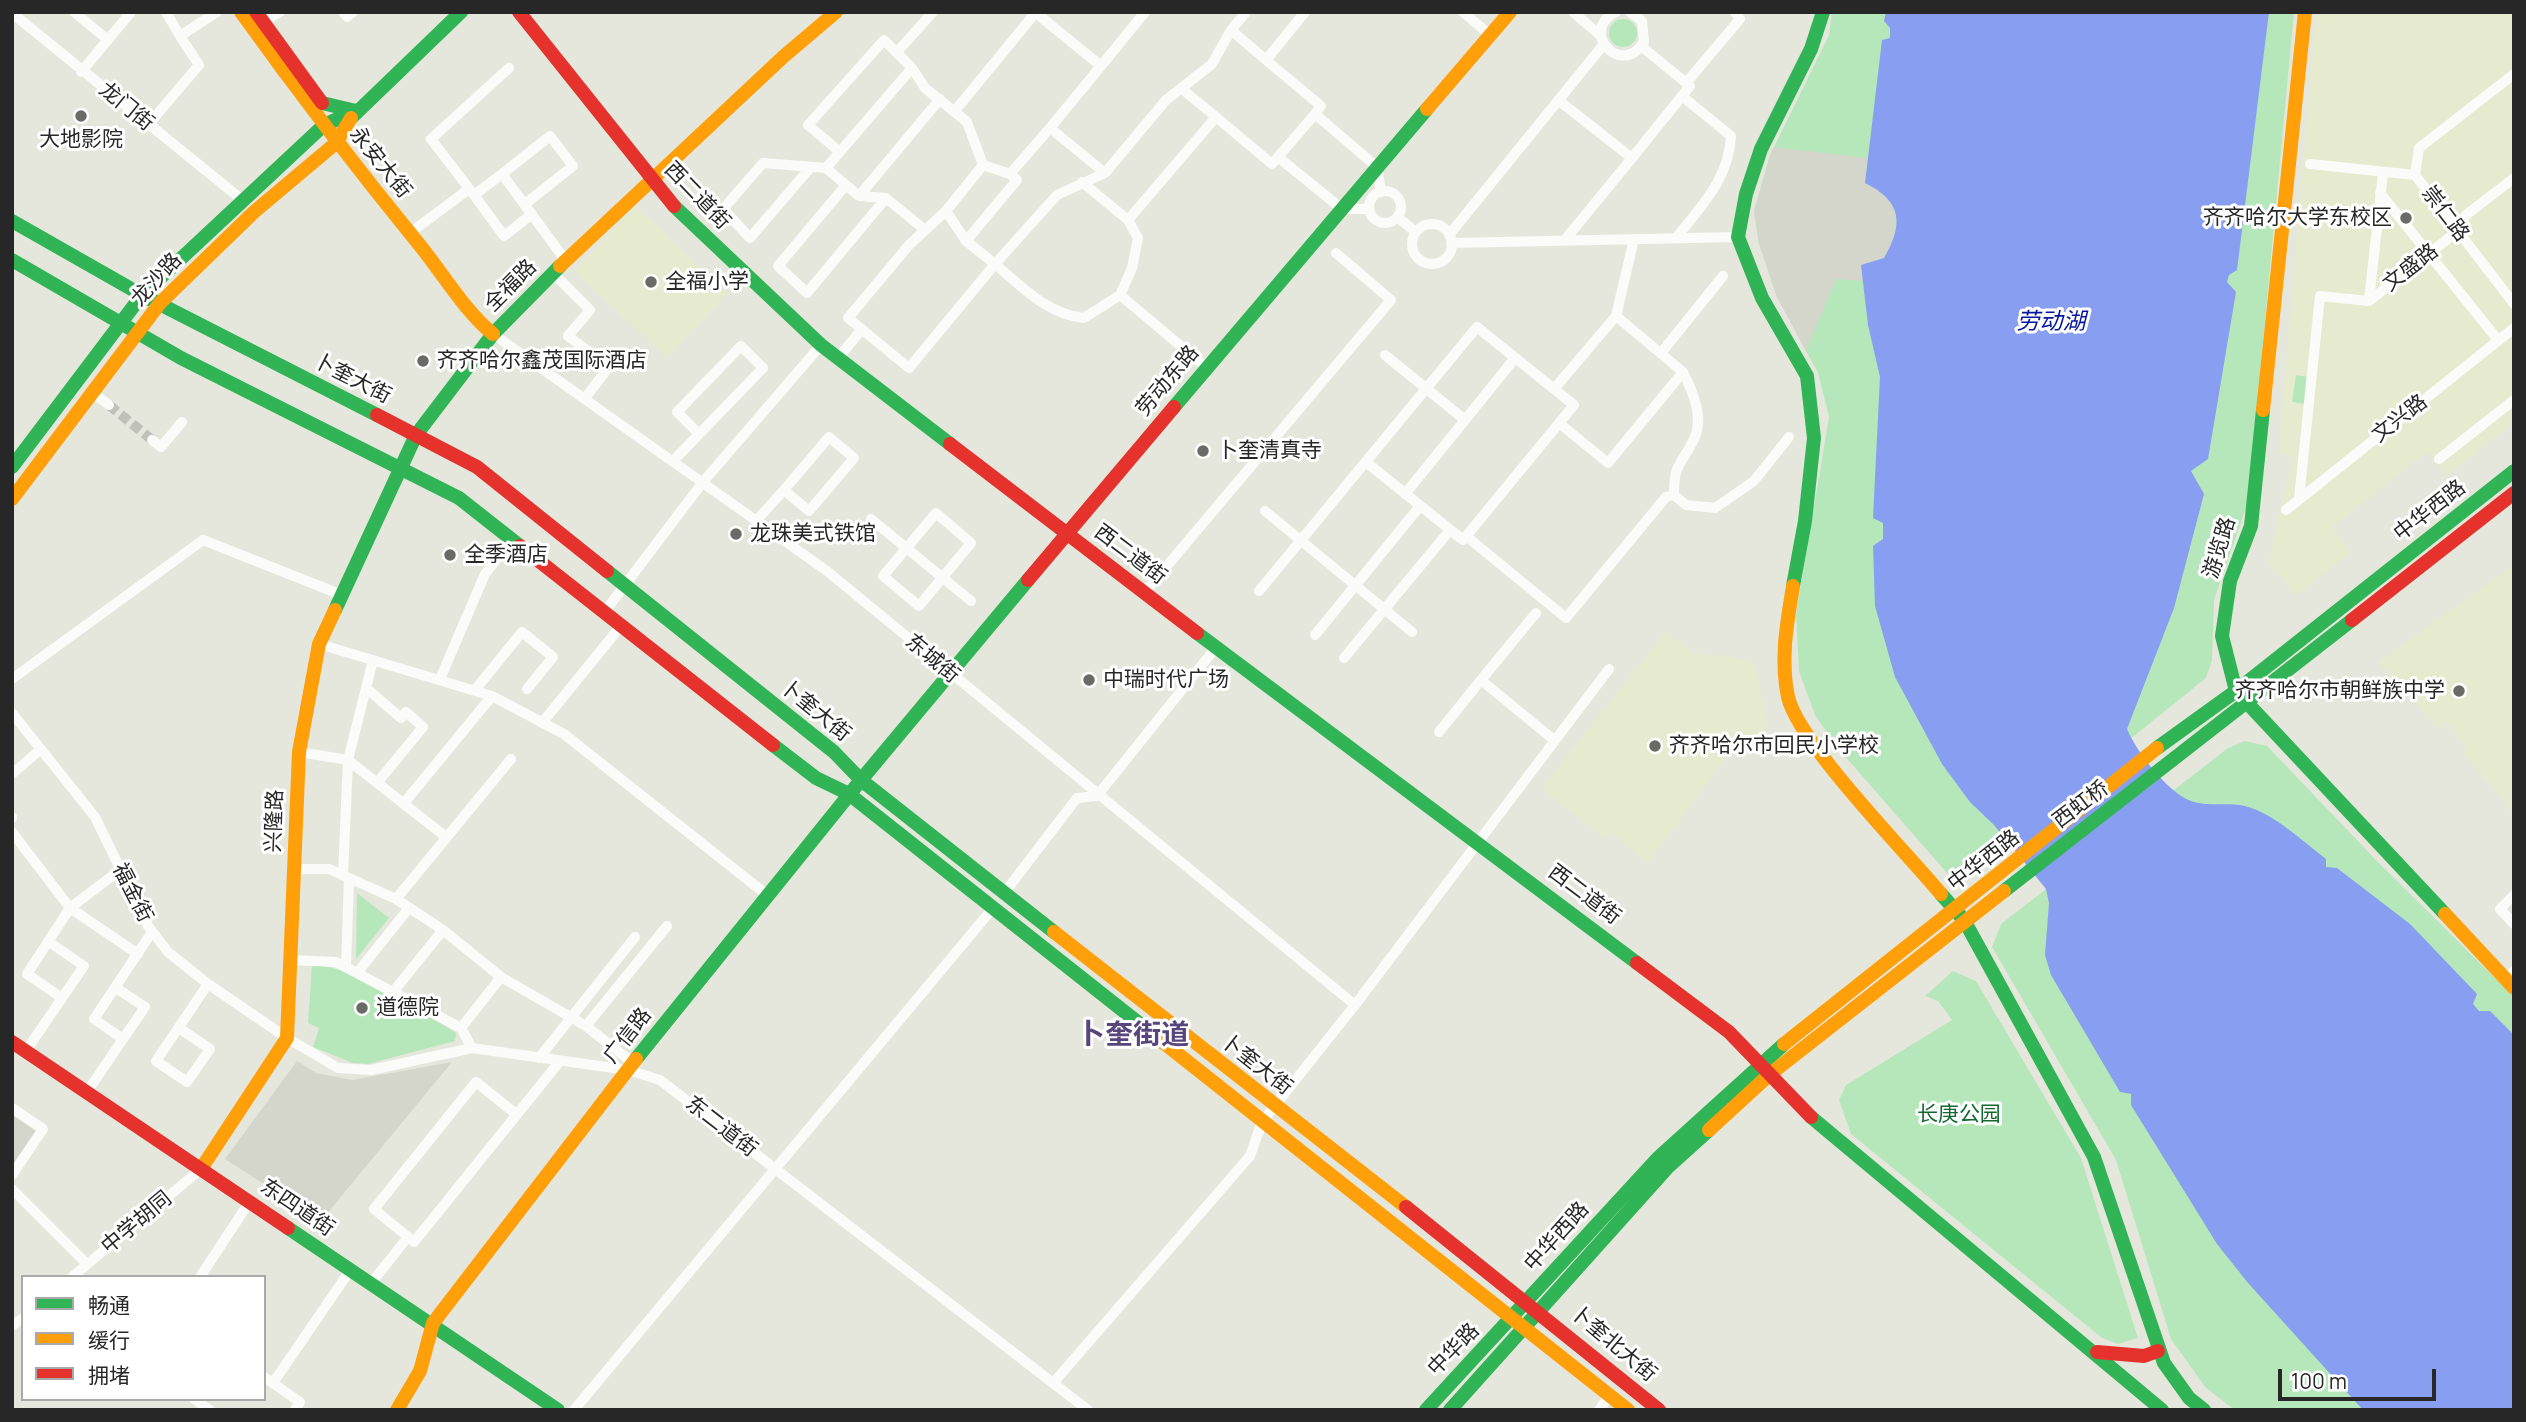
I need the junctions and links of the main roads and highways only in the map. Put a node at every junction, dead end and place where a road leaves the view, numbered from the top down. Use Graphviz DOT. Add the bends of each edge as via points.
graph roads {
  1 [pos="241,12"];
  2 [pos="461,12"];
  3 [pos="519,12"];
  4 [pos="836,12"];
  5 [pos="1510,12"];
  6 [pos="1823,12"];
  7 [pos="2305,12"];
  8 [pos="260,17"];
  9 [pos="356,111"];
  10 [pos="324,125"];
  11 [pos="337,143"];
  12 [pos="651,181"];
  13 [pos="12,220"];
  14 [pos="12,260"];
  15 [pos="142,295"];
  16 [pos="160,303"];
  17 [pos="121,324"];
  18 [pos="493,334"];
  19 [pos="138,335"];
  20 [pos="416,435"];
  21 [pos="14,460"];
  22 [pos="401,468"];
  23 [pos="2511,483"];
  24 [pos="12,499"];
  25 [pos="1066,534"];
  26 [pos="2236,691"];
  27 [pos="2247,703"];
  28 [pos="2168,766"];
  29 [pos="861,780"];
  30 [pos="849,794"];
  31 [pos="2015,872"];
  32 [pos="1960,915"];
  33 [pos="2511,979"];
  34 [pos="12,1042"];
  35 [pos="1764,1070"];
  36 [pos="201,1169"];
  37 [pos="1527,1302"];
  38 [pos="1539,1313"];
  39 [pos="1513,1319"];
  40 [pos="433,1323"];
  41 [pos="1525,1328"];
  42 [pos="2158,1351"];
  43 [pos="2097,1353"];
  44 [pos="397,1410"];
  45 [pos="558,1410"];
  46 [pos="1426,1410"];
  47 [pos="1450,1410"];
  48 [pos="1628,1410"];
  49 [pos="1659,1410"];
  50 [pos="2162,1410"];
  51 [pos="2204,1410"];
  1 -- 10 [label="main road, 永安大街"];
  2 -- 9 [label="main road, 龙沙路"];
  3 -- 12 [label="main road, 西二道街"];
  4 -- 12 [label="main road, 全福路"];
  5 -- 25 [label="main road, 劳动东路"];
  6 -- 32 [label="main road" via="1811,49 1761,149 1738,237 1762,298 1807,376 1814,438 1805,521 1783,643 1788,699 1815,747"];
  7 -- 26 [label="main road, 游览路" via="2251,526 2230,581 2222,636"];
  8 -- 9 [label="main road" via="322,103"];
  9 -- 10 [label="main road, 龙沙路"];
  9 -- 11 [label="main road, 龙沙路"];
  10 -- 11 [label="main road, 永安大街"];
  10 -- 15 [label="main road, 龙沙路"];
  11 -- 16 [label="main road, 龙沙路" via="254,212"];
  11 -- 18 [label="main road, 永安大街" via="476,320"];
  12 -- 18 [label="main road, 全福路"];
  12 -- 25 [label="main road, 西二道街" via="821,345"];
  13 -- 15 [label="main road, 卜奎大街"];
  14 -- 17 [label="main road, 卜奎大街"];
  15 -- 16 [label="main road, 卜奎大街"];
  15 -- 17 [label="main road, 龙沙路"];
  16 -- 19 [label="main road, 龙沙路"];
  16 -- 20 [label="main road, 卜奎大街"];
  17 -- 19 [label="main road, 卜奎大街"];
  17 -- 21 [label="main road, 龙沙路"];
  18 -- 20 [label="main road, 全福路"];
  19 -- 22 [label="main road, 卜奎大街"];
  19 -- 24 [label="main road, 龙沙路"];
  20 -- 22 [label="main road, 全福路"];
  20 -- 29 [label="main road, 卜奎大街" via="477,467 834,752"];
  22 -- 30 [label="main road, 卜奎大街" via="460,498 816,778"];
  22 -- 36 [label="main road, 兴隆路" via="319,644 299,752 287,1038"];
  23 -- 26 [label="main road, 中华西路"];
  23 -- 27 [label="main road, 中华西路"];
  25 -- 29 [label="main road, 劳动东路"];
  25 -- 35 [label="main road, 西二道街" via="1729,1032"];
  26 -- 27 [label="main road, 游览路"];
  26 -- 31 [label="main road, 中华西路" via="2168,739"];
  27 -- 28 [label="main road, 中华西路"];
  27 -- 33 [label="main road, 游览路"];
  28 -- 31 [label="main road, 西虹桥"];
  29 -- 30 [label="main road, 广信路"];
  29 -- 37 [label="main road, 卜奎大街"];
  30 -- 39 [label="main road, 卜奎大街"];
  30 -- 40 [label="main road, 广信路"];
  31 -- 32 [label="main road, 中华西路"];
  32 -- 35 [label="main road, 中华西路"];
  32 -- 42 [label="main road" via="2094,1157"];
  34 -- 36 [label="main road, 东四道街"];
  35 -- 37 [label="main road, 中华西路" via="1658,1158"];
  35 -- 38 [label="main road, 中华西路" via="1668,1167"];
  35 -- 43 [label="main road, 西二道街" via="1795,1104"];
  36 -- 40 [label="main road, 东四道街"];
  37 -- 38 [label="main road, 卜奎大街"];
  37 -- 39 [label="main road, 中华西路"];
  38 -- 41 [label="main road, 中华西路"];
  38 -- 49 [label="main road, 卜奎北大街"];
  39 -- 41 [label="main road, 卜奎大街"];
  39 -- 46 [label="main road, 中华路"];
  40 -- 44 [label="main road" via="420,1371"];
  40 -- 45 [label="main road, 东四道街"];
  41 -- 47 [label="main road, 中华路"];
  41 -- 48 [label="main road, 卜奎北大街"];
  42 -- 43 [label="main road" via="2144,1356"];
  42 -- 51 [label="main road" via="2189,1398"];
  43 -- 50 [label="main road, 西二道街"];
}
